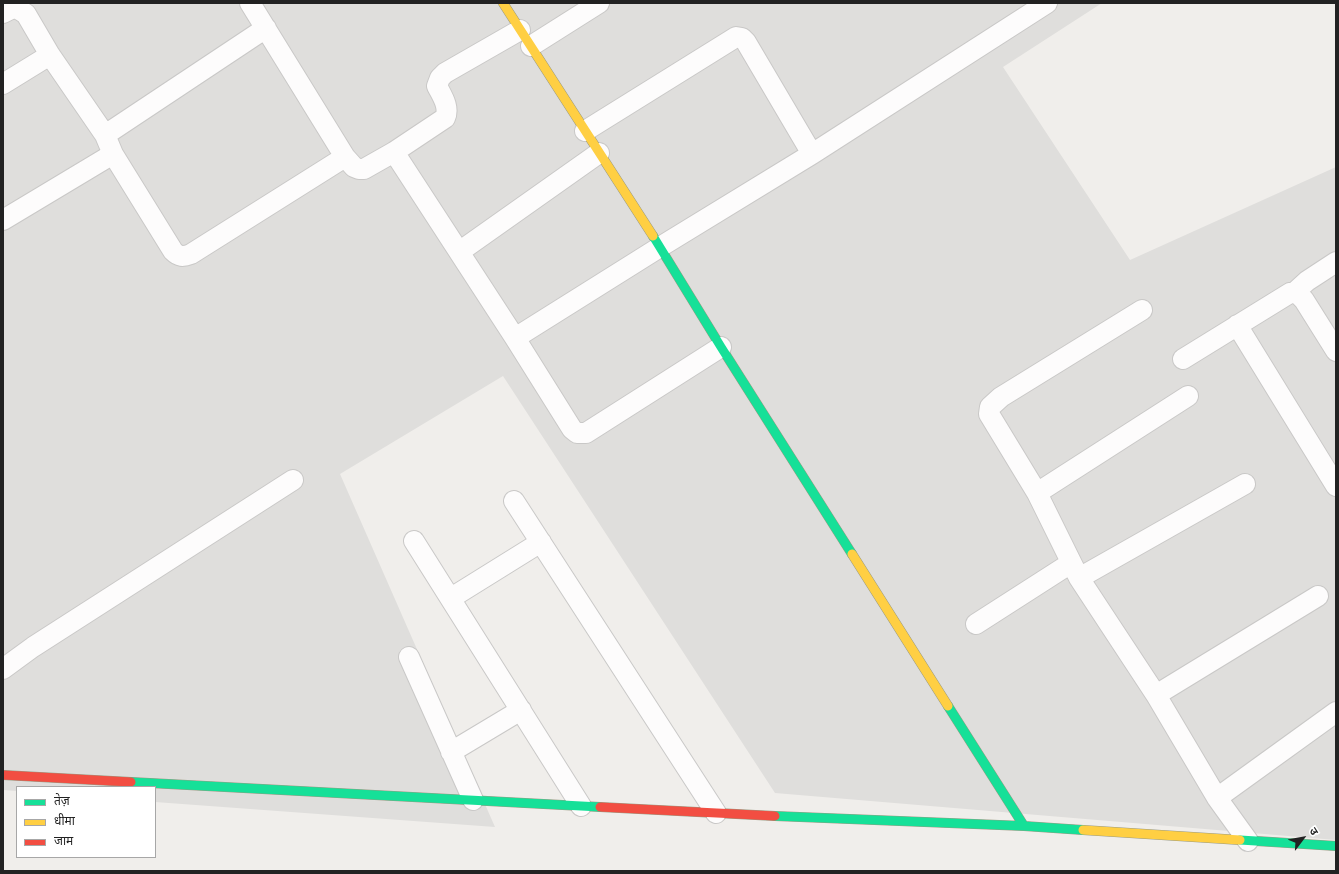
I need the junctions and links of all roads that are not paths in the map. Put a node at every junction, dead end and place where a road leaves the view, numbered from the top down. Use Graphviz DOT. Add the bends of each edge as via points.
graph roads {
  1 [pos="250,3"];
  2 [pos="503,3"];
  3 [pos="599,3"];
  4 [pos="1047,3"];
  5 [pos="3,13"];
  6 [pos="266,28"];
  7 [pos="520,30"];
  8 [pos="531,46"];
  9 [pos="50,55"];
  10 [pos="3,84"];
  11 [pos="585,131"];
  12 [pos="105,135"];
  13 [pos="394,152"];
  14 [pos="599,153"];
  15 [pos="113,154"];
  16 [pos="812,154"];
  17 [pos="345,157"];
  18 [pos="3,220"];
  19 [pos="660,247"];
  20 [pos="459,252"];
  21 [pos="1336,262"];
  22 [pos="1295,292"];
  23 [pos="1142,310"];
  24 [pos="1237,325"];
  25 [pos="515,338"];
  26 [pos="721,347"];
  27 [pos="1336,351"];
  28 [pos="1183,359"];
  29 [pos="1188,396"];
  30 [pos="292,480"];
  31 [pos="1245,484"];
  32 [pos="1336,486"];
  33 [pos="1036,493"];
  34 [pos="514,501"];
  35 [pos="414,541"];
  36 [pos="541,542"];
  37 [pos="1075,570"];
  38 [pos="1318,596"];
  39 [pos="451,598"];
  40 [pos="976,624"];
  41 [pos="409,657"];
  42 [pos="3,669"];
  43 [pos="1156,695"];
  44 [pos="521,710"];
  45 [pos="1336,712"];
  46 [pos="451,752"];
  47 [pos="3,775"];
  48 [pos="1217,798"];
  49 [pos="473,800"];
  50 [pos="581,806"];
  51 [pos="716,813"];
  52 [pos="1024,826"];
  53 [pos="1248,841"];
  54 [pos="1336,846"];
  1 -- 6 [label="street"];
  2 -- 7 [label="street"];
  3 -- 8 [label="street"];
  4 -- 16 [label="street"];
  5 -- 9 [label="street" via="15,7 26,14"];
  6 -- 12 [label="street"];
  6 -- 17 [label="street"];
  7 -- 8 [label="street"];
  7 -- 13 [label="street" via="440,78 437,86 447,107 445,118"];
  8 -- 11 [label="street"];
  9 -- 10 [label="street"];
  9 -- 12 [label="street"];
  11 -- 14 [label="street"];
  11 -- 16 [label="street" via="736,37 746,42"];
  12 -- 15 [label="street"];
  13 -- 17 [label="street" via="364,169 354,167"];
  13 -- 20 [label="street"];
  14 -- 19 [label="street"];
  14 -- 20 [label="street"];
  15 -- 17 [label="street" via="172,251 178,256 191,254"];
  15 -- 18 [label="street"];
  16 -- 19 [label="street"];
  19 -- 25 [label="street"];
  19 -- 26 [label="street"];
  20 -- 25 [label="street"];
  21 -- 22 [label="street"];
  22 -- 24 [label="street"];
  22 -- 27 [label="street" via="1304,300"];
  23 -- 33 [label="street" via="1001,397 990,407 989,414 995,426"];
  24 -- 28 [label="street"];
  24 -- 32 [label="street"];
  25 -- 26 [label="street" via="572,429 581,434"];
  26 -- 52 [label="street"];
  29 -- 33 [label="street"];
  30 -- 42 [label="street"];
  31 -- 37 [label="street"];
  33 -- 37 [label="street"];
  34 -- 36 [label="street"];
  35 -- 39 [label="street"];
  36 -- 39 [label="street"];
  36 -- 51 [label="street"];
  37 -- 40 [label="street"];
  37 -- 43 [label="street"];
  38 -- 43 [label="street"];
  39 -- 44 [label="street"];
  41 -- 46 [label="street"];
  43 -- 48 [label="street"];
  44 -- 46 [label="street"];
  44 -- 50 [label="street"];
  45 -- 48 [label="street"];
  46 -- 49 [label="street"];
  47 -- 49 [label="street"];
  48 -- 53 [label="street"];
  49 -- 50 [label="street"];
  50 -- 51 [label="street"];
  51 -- 52 [label="street"];
  52 -- 53 [label="street"];
  53 -- 54 [label="street"];
}
